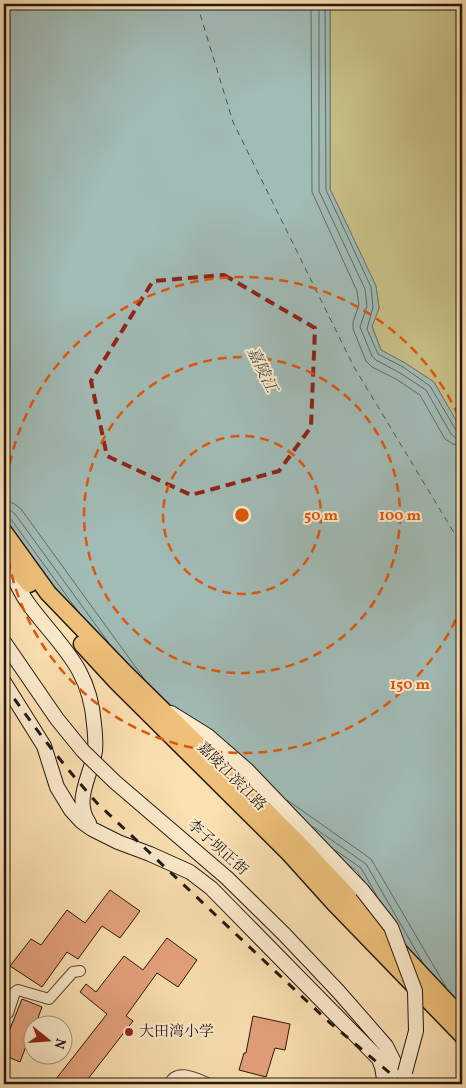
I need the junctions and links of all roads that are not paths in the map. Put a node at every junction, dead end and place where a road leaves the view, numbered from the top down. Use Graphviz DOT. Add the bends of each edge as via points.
graph roads {
  1 [pos="4,532"];
  2 [pos="4,553"];
  3 [pos="4,559"];
  4 [pos="4,642"];
  5 [pos="4,682"];
  6 [pos="159,705"];
  7 [pos="92,829"];
  8 [pos="80,971"];
  9 [pos="4,1015"];
  10 [pos="462,1018"];
  11 [pos="462,1035"];
  12 [pos="404,1078"];
  13 [pos="169,1084"];
  14 [pos="210,1084"];
  15 [pos="385,1084"];
  16 [pos="397,1084"];
  1 -- 6 [label="main road, 嘉陵江滨江路" via="48,593"];
  2 -- 11 [label="main road, 嘉陵江滨江路, bridge" via="116,682 288,852"];
  3 -- 7 [label="main road" via="29,605 81,673 90,696 95,749 81,801 84,816"];
  4 -- 16 [label="main road, 李子坝正街, bridge" via="57,719 84,751 114,782 227,878 338,991 386,1046 395,1064"];
  5 -- 7 [label="main road" via="44,746 57,787 70,810"];
  6 -- 10 [label="main road, 嘉陵江滨江路, bridge" via="298,843"];
  6 -- 12 [label="main road, bridge" via="208,736 247,770 362,890 391,927 415,992 416,1031"];
  7 -- 15 [label="main road" via="190,872 211,888 378,1059"];
  8 -- 9 [label="street" via="73,972 49,999 18,990 8,1013"];
  13 -- 14 [label="street" via="182,1074"];
}
